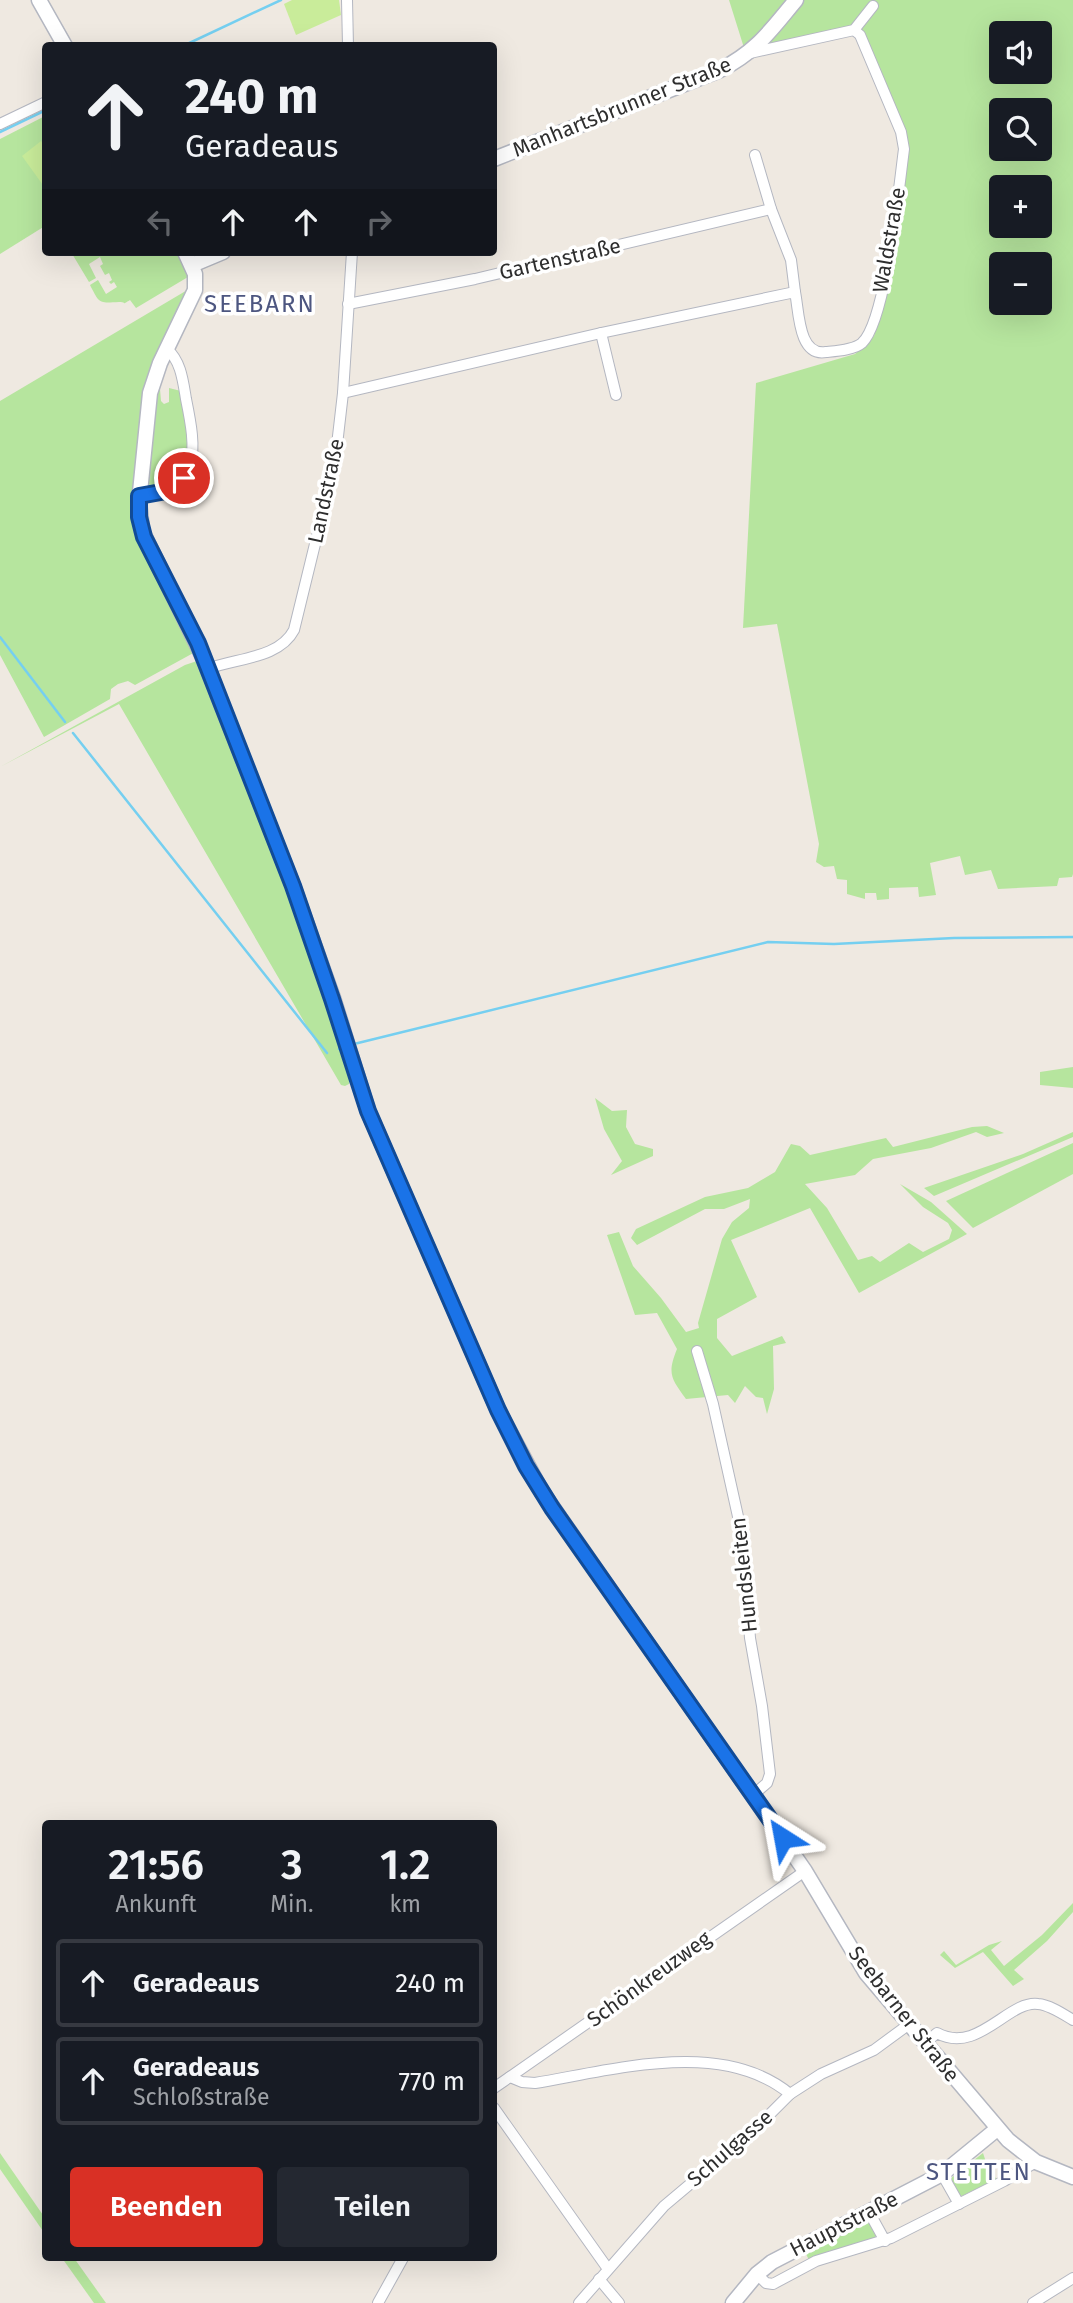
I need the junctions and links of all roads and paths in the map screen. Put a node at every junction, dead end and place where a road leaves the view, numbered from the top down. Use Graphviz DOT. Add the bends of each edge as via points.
graph roads {
  1 [pos="38,0"];
  2 [pos="347,0"];
  3 [pos="796,0"];
  4 [pos="873,6"];
  5 [pos="854,30"];
  6 [pos="63,42"];
  7 [pos="348,42"];
  8 [pos="754,48"];
  9 [pos="42,104"];
  10 [pos="0,124"];
  11 [pos="755,155"];
  12 [pos="497,158"];
  13 [pos="771,209"];
  14 [pos="352,256"];
  15 [pos="188,258"];
  16 [pos="795,292"];
  17 [pos="348,304"];
  18 [pos="601,333"];
  19 [pos="167,349"];
  20 [pos="343,393"];
  21 [pos="615,395"];
  22 [pos="139,496"];
  23 [pos="208,669"];
  24 [pos="697,1351"];
  25 [pos="753,1795"];
  26 [pos="805,1871"];
  27 [pos="1073,2020"];
  28 [pos="908,2025"];
  29 [pos="924,2044"];
  30 [pos="510,2077"];
  31 [pos="497,2086"];
  32 [pos="790,2094"];
  33 [pos="497,2112"];
  34 [pos="997,2129"];
  35 [pos="1036,2162"];
  36 [pos="942,2174"];
  37 [pos="1073,2177"];
  38 [pos="959,2204"];
  39 [pos="869,2212"];
  40 [pos="885,2241"];
  41 [pos="400,2261"];
  42 [pos="608,2269"];
  43 [pos="757,2274"];
  44 [pos="1073,2278"];
  45 [pos="598,2280"];
  46 [pos="378,2303"];
  47 [pos="579,2303"];
  48 [pos="619,2303"];
  49 [pos="733,2303"];
  50 [pos="1033,2303"];
  1 -- 6 [label="main road"];
  2 -- 7 [label="street"];
  3 -- 8 [label="main road"];
  4 -- 5 [label="street"];
  5 -- 8 [label="street, Manhartsbrunner Straße"];
  5 -- 16 [label="street, Waldstraße" via="901,132 904,149 885,284 869,335 859,346 821,353 810,349 804,339"];
  8 -- 12 [label="main road, Manhartsbrunner Straße" via="720,70"];
  9 -- 10 [label="street"];
  11 -- 13 [label="street, Waldstraße"];
  13 -- 16 [label="street, Waldstraße" via="791,260"];
  13 -- 17 [label="street, Gartenstraße"];
  14 -- 17 [label="street, Landstraße"];
  15 -- 19 [label="main road, Seebarner Straße" via="195,290"];
  16 -- 18 [label="street"];
  17 -- 20 [label="street, Landstraße"];
  18 -- 20 [label="street"];
  18 -- 21 [label="street"];
  19 -- 22 [label="main road, Seebarner Straße" via="150,393"];
  19 -- 22 [label="street" via="181,372 193,458 180,482"];
  20 -- 23 [label="street, Landstraße" via="332,475 294,630 273,650"];
  22 -- 23 [label="main road, Seebarner Straße" via="144,537"];
  23 -- 25 [label="main road, Seebarner Straße" via="293,886 368,1111 507,1430 538,1486 603,1583"];
  24 -- 25 [label="street, Hundsleiten" via="743,1539 750,1638 770,1774"];
  25 -- 26 [label="main road, Seebarner Straße"];
  26 -- 28 [label="main road, Seebarner Straße" via="860,1964"];
  26 -- 30 [label="street, Schönkreuzweg"];
  27 -- 29 [label="street" via="1045,2005 1033,2004 968,2037 952,2039 937,2034"];
  28 -- 29 [label="main road, Seebarner Straße"];
  28 -- 32 [label="street, Schulgasse" via="874,2050"];
  29 -- 34 [label="main road, Seebarner Straße"];
  30 -- 31 [label="street, Schönkreuzweg"];
  30 -- 32 [label="street" via="535,2083 670,2062 742,2068 770,2079"];
  32 -- 42 [label="street, Schulgasse" via="664,2206"];
  33 -- 42 [label="street"];
  34 -- 35 [label="main road, Seebarner Straße"];
  34 -- 36 [label="main road, Hauptstraße"];
  35 -- 37 [label="main road, Seebarner Straße"];
  35 -- 38 [label="street"];
  36 -- 38 [label="street"];
  36 -- 39 [label="main road, Hauptstraße"];
  38 -- 40 [label="street"];
  39 -- 40 [label="street"];
  39 -- 43 [label="main road, Hauptstraße" via="794,2249"];
  40 -- 43 [label="street" via="816,2261 773,2284"];
  41 -- 46 [label="street"];
  42 -- 45 [label="street, Schulgasse"];
  43 -- 49 [label="main road, Hauptstraße"];
  44 -- 50 [label="street"];
  45 -- 47 [label="street, Schulgasse"];
  45 -- 48 [label="street"];
}
